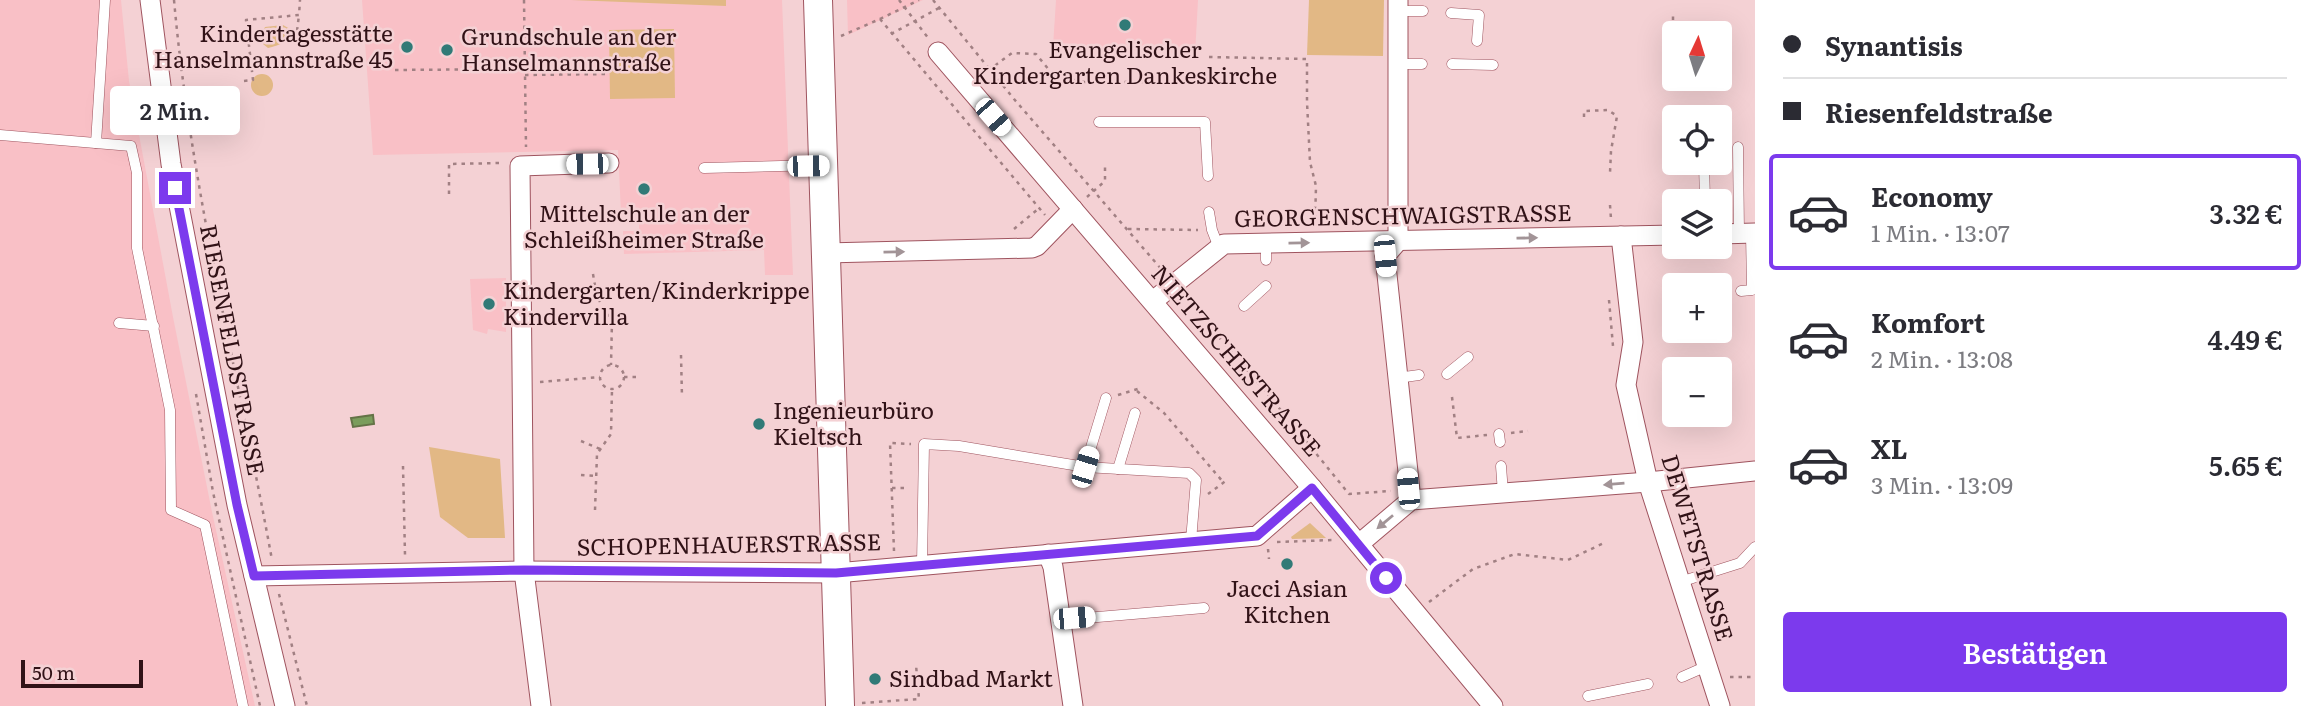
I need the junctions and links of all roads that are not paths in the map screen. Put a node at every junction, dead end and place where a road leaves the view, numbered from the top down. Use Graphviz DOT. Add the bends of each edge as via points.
graph roads {
  1 [pos="105,0"];
  2 [pos="150,0"];
  3 [pos="818,0"];
  4 [pos="1398,5"];
  5 [pos="1423,12"];
  6 [pos="1451,13"];
  7 [pos="1477,41"];
  8 [pos="938,52"];
  9 [pos="1398,64"];
  10 [pos="1422,64"];
  11 [pos="1452,64"];
  12 [pos="1493,65"];
  13 [pos="1099,122"];
  14 [pos="0,135"];
  15 [pos="96,143"];
  16 [pos="1738,147"];
  17 [pos="609,163"];
  18 [pos="823,165"];
  19 [pos="704,168"];
  20 [pos="1208,176"];
  21 [pos="1073,209"];
  22 [pos="1209,212"];
  23 [pos="1741,233"];
  24 [pos="1662,235"];
  25 [pos="1621,236"];
  26 [pos="1216,239"];
  27 [pos="1398,241"];
  28 [pos="826,253"];
  29 [pos="1266,286"];
  30 [pos="1741,291"];
  31 [pos="1153,301"];
  32 [pos="1244,306"];
  33 [pos="119,323"];
  34 [pos="154,326"];
  35 [pos="1468,356"];
  36 [pos="1447,374"];
  37 [pos="1419,375"];
  38 [pos="1397,378"];
  39 [pos="1106,398"];
  40 [pos="1135,413"];
  41 [pos="1501,466"];
  42 [pos="1085,467"];
  43 [pos="1118,469"];
  44 [pos="1755,471"];
  45 [pos="1648,482"];
  46 [pos="1312,488"];
  47 [pos="1410,494"];
  48 [pos="1503,494"];
  49 [pos="1191,541"];
  50 [pos="1359,544"];
  51 [pos="1755,547"];
  52 [pos="1048,554"];
  53 [pos="922,565"];
  54 [pos="524,570"];
  55 [pos="836,573"];
  56 [pos="254,576"];
  57 [pos="1680,582"];
  58 [pos="1204,608"];
  59 [pos="1060,622"];
  60 [pos="1709,672"];
  61 [pos="1682,677"];
  62 [pos="1648,684"];
  63 [pos="1588,696"];
  64 [pos="851,704"];
  65 [pos="243,706"];
  66 [pos="285,706"];
  67 [pos="541,706"];
  68 [pos="1073,706"];
  69 [pos="1493,706"];
  70 [pos="1720,706"];
  1 -- 15 [label="lane"];
  2 -- 56 [label="street, RIESENFELDSTRASSE" via="171,164"];
  3 -- 18 [label="main road"];
  4 -- 5 [label="lane"];
  4 -- 9 [label="street"];
  6 -- 7 [label="lane" via="1479,15"];
  8 -- 21 [label="street, NIETZSCHESTRASSE"];
  9 -- 10 [label="lane"];
  9 -- 27 [label="street"];
  11 -- 12 [label="lane"];
  13 -- 20 [label="lane" via="1205,122"];
  14 -- 15 [label="lane"];
  15 -- 34 [label="lane" via="131,146 137,248"];
  16 -- 23 [label="lane"];
  17 -- 54 [label="street" via="520,166"];
  18 -- 19 [label="lane"];
  18 -- 28 [label="main road"];
  28 -- 21 [label="street, one-way" via="1032,248"];
  21 -- 31 [label="street, NIETZSCHESTRASSE"];
  22 -- 26 [label="lane"];
  23 -- 30 [label="lane" via="1752,290"];
  24 -- 25 [label="street, GEORGENSCHWAIGSTRASSE"];
  27 -- 25 [label="street, GEORGENSCHWAIGSTRASSE, one-way"];
  25 -- 45 [label="street, DEWETSTRASSE" via="1633,342 1626,385"];
  26 -- 27 [label="street, GEORGENSCHWAIGSTRASSE, one-way" via="1266,252 1315,243"];
  26 -- 31 [label="street, GEORGENSCHWAIGSTRASSE"];
  27 -- 38 [label="street" via="1385,256"];
  28 -- 55 [label="main road"];
  29 -- 32 [label="lane"];
  31 -- 46 [label="street, NIETZSCHESTRASSE"];
  33 -- 34 [label="lane"];
  34 -- 65 [label="lane" via="170,410 172,510 205,525"];
  35 -- 36 [label="lane"];
  37 -- 38 [label="lane"];
  38 -- 47 [label="street"];
  39 -- 42 [label="lane"];
  40 -- 43 [label="lane"];
  41 -- 48 [label="lane"];
  42 -- 43 [label="lane"];
  42 -- 53 [label="lane" via="924,444"];
  43 -- 49 [label="lane" via="1189,472 1196,480"];
  44 -- 45 [label="street"];
  45 -- 48 [label="street, one-way"];
  45 -- 57 [label="street, DEWETSTRASSE"];
  46 -- 49 [label="street, SCHOPENHAUERSTRASSE" via="1262,540"];
  46 -- 50 [label="street, NIETZSCHESTRASSE"];
  47 -- 48 [label="street"];
  47 -- 50 [label="street, one-way"];
  49 -- 52 [label="street, SCHOPENHAUERSTRASSE"];
  50 -- 69 [label="street, NIETZSCHESTRASSE"];
  51 -- 57 [label="lane" via="1740,563"];
  52 -- 53 [label="street, SCHOPENHAUERSTRASSE"];
  52 -- 59 [label="street"];
  53 -- 55 [label="street, SCHOPENHAUERSTRASSE"];
  54 -- 55 [label="street, SCHOPENHAUERSTRASSE"];
  54 -- 56 [label="street, SCHOPENHAUERSTRASSE"];
  54 -- 67 [label="street"];
  55 -- 64 [label="main road"];
  56 -- 66 [label="street, RIESENFELDSTRASSE"];
  57 -- 60 [label="street, DEWETSTRASSE"];
  58 -- 59 [label="lane"];
  59 -- 68 [label="street"];
  60 -- 61 [label="lane"];
  60 -- 70 [label="street, DEWETSTRASSE"];
  62 -- 63 [label="lane"];
}
